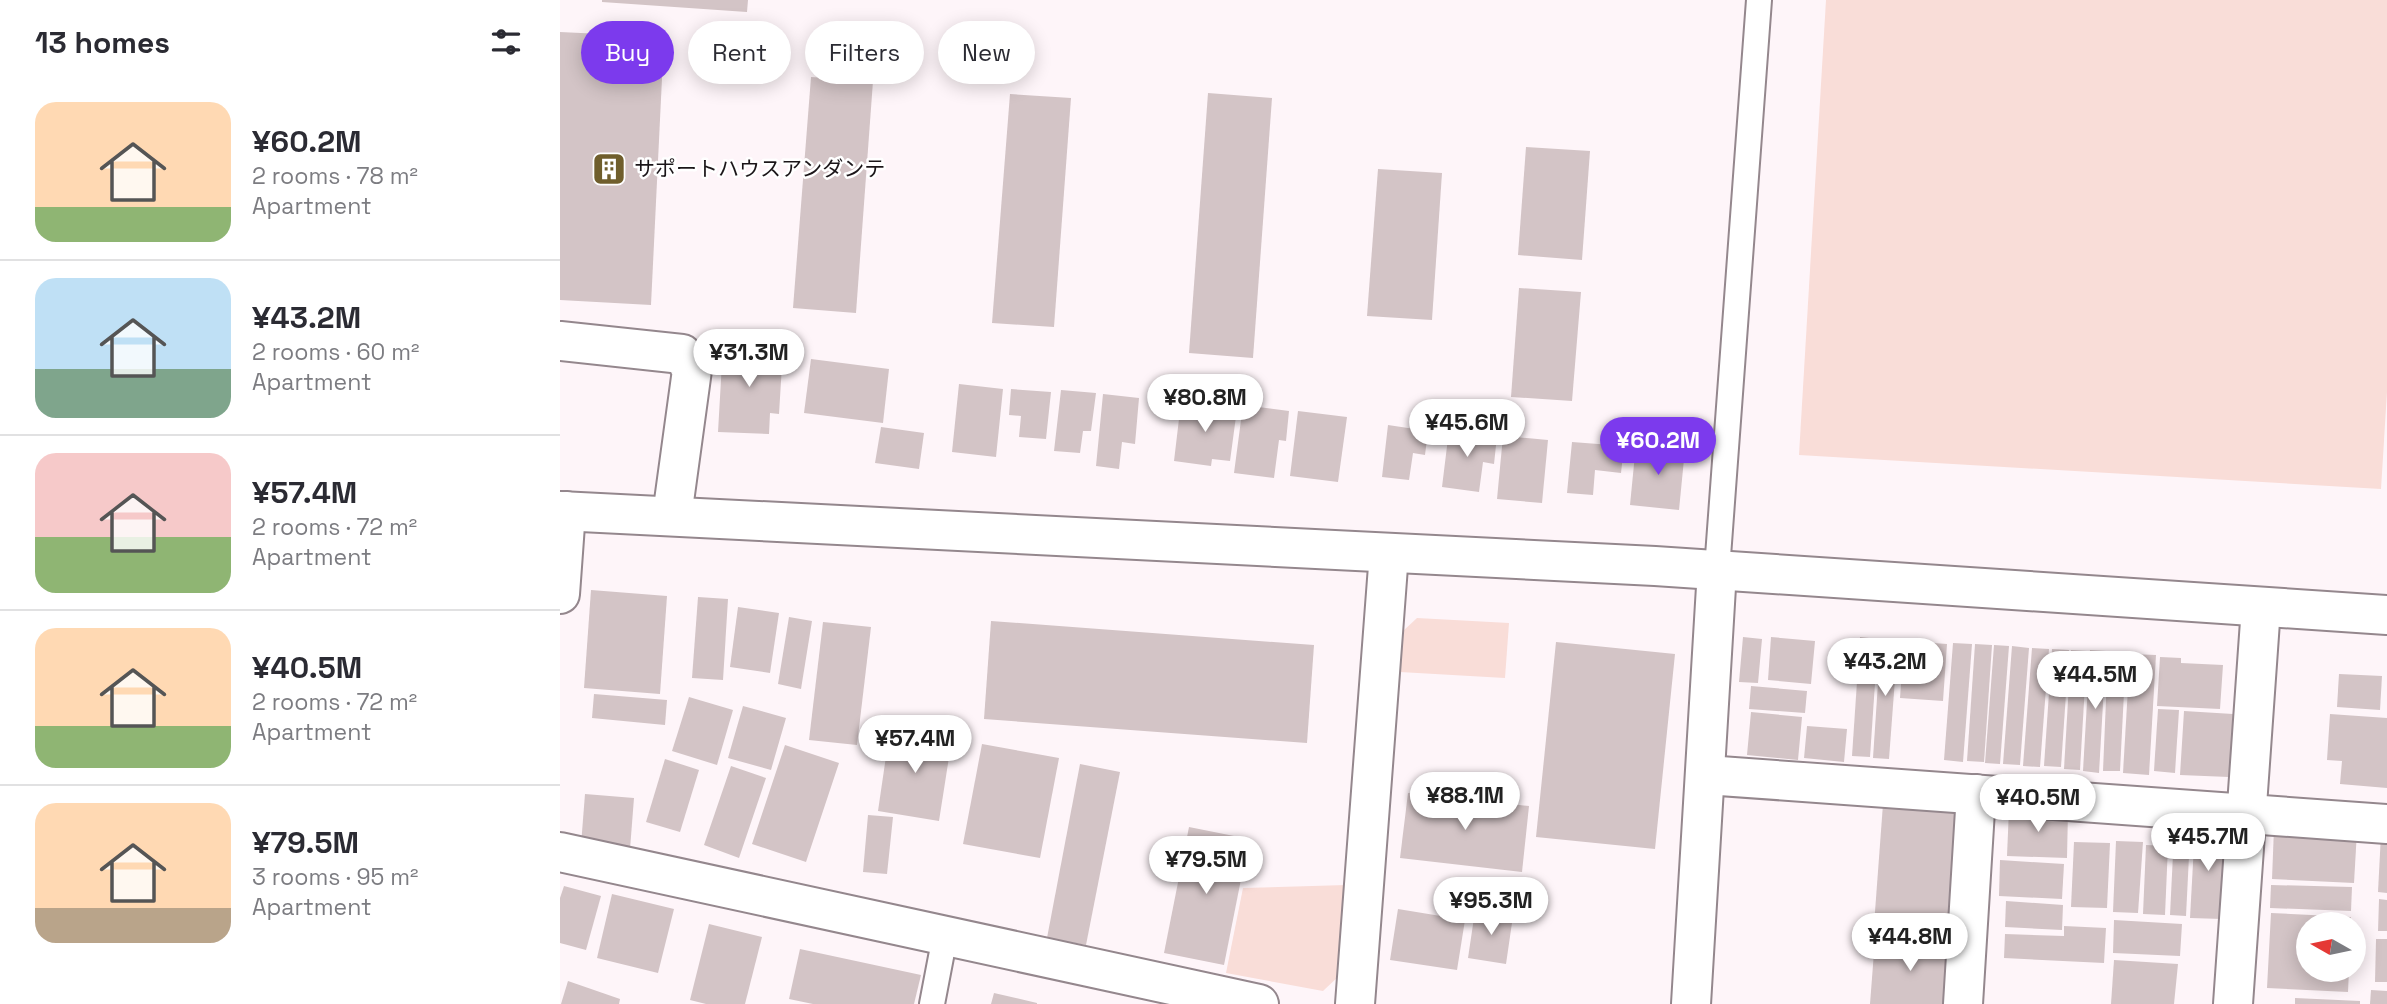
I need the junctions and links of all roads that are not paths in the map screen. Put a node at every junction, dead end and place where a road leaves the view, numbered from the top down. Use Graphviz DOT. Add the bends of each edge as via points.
graph roads {
  1 [pos="1759,0"];
  2 [pos="560,341"];
  3 [pos="563,511"];
  4 [pos="672,516"];
  5 [pos="1389,553"];
  6 [pos="1717,570"];
  7 [pos="560,594"];
  8 [pos="2261,607"];
  9 [pos="2387,615"];
  10 [pos="1706,775"];
  11 [pos="1976,794"];
  12 [pos="2246,814"];
  13 [pos="2387,824"];
  14 [pos="560,852"];
  15 [pos="945,936"];
  16 [pos="1252,1003"];
  17 [pos="932,1004"];
  18 [pos="1355,1004"];
  19 [pos="1691,1004"];
  20 [pos="1963,1004"];
  21 [pos="2233,1004"];
  1 -- 6 [label="lane"];
  2 -- 4 [label="street" via="682,355 692,370"];
  3 -- 4 [label="street"];
  3 -- 7 [label="street"];
  4 -- 5 [label="street"];
  5 -- 6 [label="street"];
  5 -- 18 [label="street"];
  6 -- 8 [label="street"];
  6 -- 10 [label="street"];
  8 -- 9 [label="street"];
  8 -- 12 [label="street"];
  10 -- 11 [label="street"];
  10 -- 19 [label="street"];
  11 -- 12 [label="street"];
  11 -- 20 [label="street"];
  12 -- 13 [label="street"];
  12 -- 21 [label="street"];
  14 -- 15 [label="street"];
  15 -- 16 [label="street"];
  15 -- 17 [label="lane"];
}
